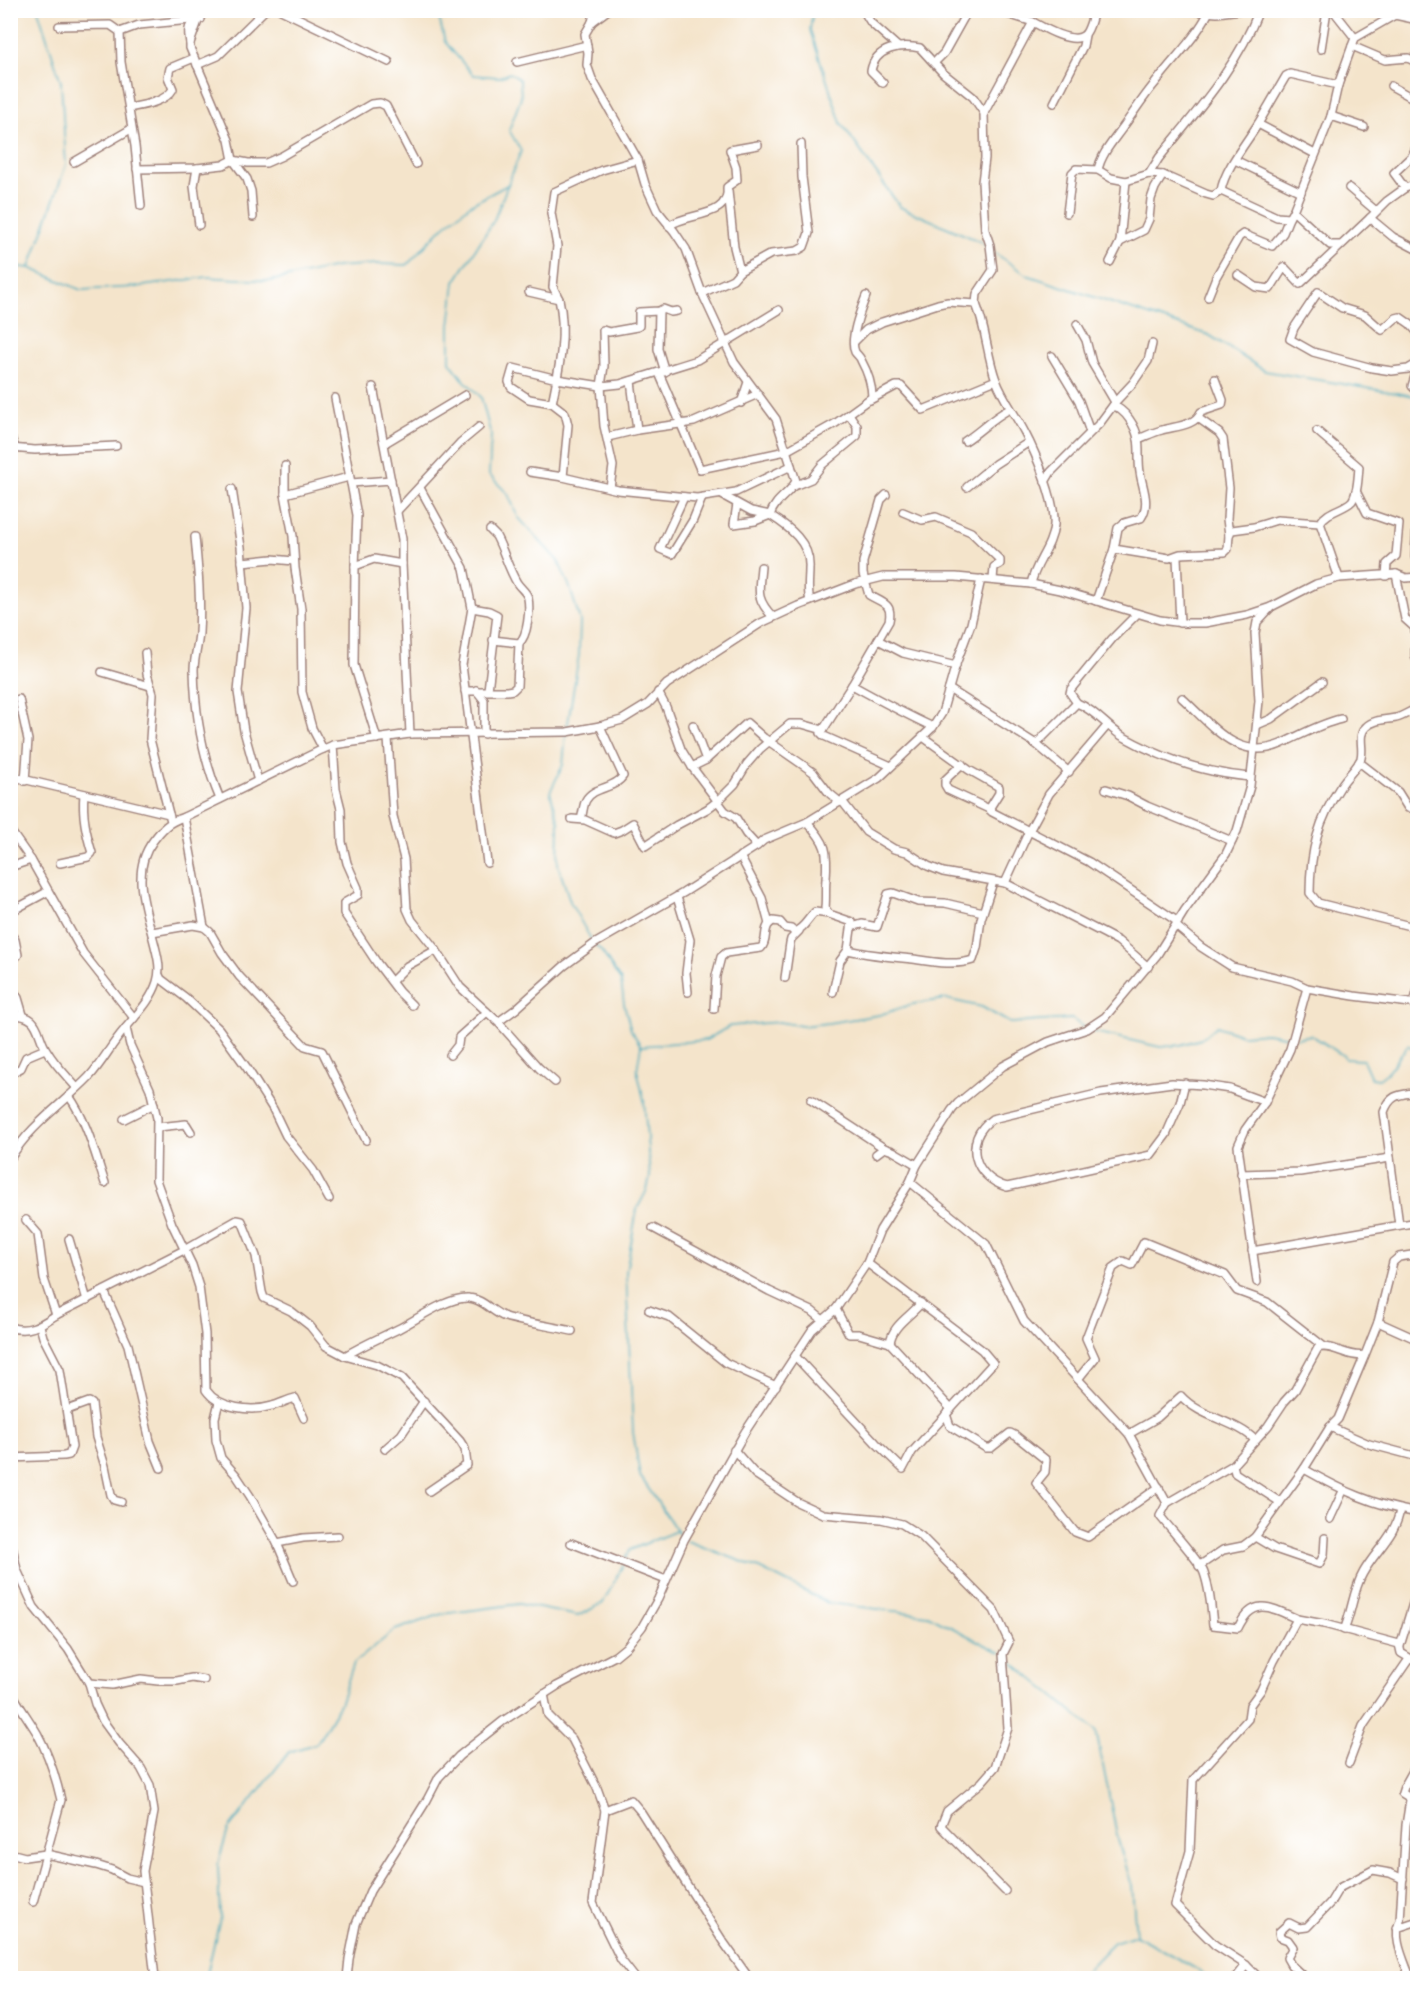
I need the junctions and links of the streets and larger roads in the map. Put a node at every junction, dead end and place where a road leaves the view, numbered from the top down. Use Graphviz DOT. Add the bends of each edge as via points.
graph roads {
  1 [pos="202,10"];
  2 [pos="265,10"];
  3 [pos="281,10"];
  4 [pos="595,10"];
  5 [pos="608,10"];
  6 [pos="863,10"];
  7 [pos="968,10"];
  8 [pos="995,10"];
  9 [pos="1094,10"];
  10 [pos="1184,10"];
  11 [pos="1240,10"];
  12 [pos="1259,10"];
  13 [pos="1327,10"];
  14 [pos="1333,10"];
  15 [pos="1209,12"];
  16 [pos="1394,13"];
  17 [pos="198,19"];
  18 [pos="1418,20"];
  19 [pos="592,22"];
  20 [pos="1033,22"];
  21 [pos="60,26"];
  22 [pos="120,32"];
  23 [pos="1085,35"];
  24 [pos="1355,38"];
  25 [pos="587,45"];
  26 [pos="897,46"];
  27 [pos="1352,46"];
  28 [pos="1321,49"];
  29 [pos="195,62"];
  30 [pos="389,62"];
  31 [pos="517,62"];
  32 [pos="935,62"];
  33 [pos="1418,63"];
  34 [pos="883,83"];
  35 [pos="1338,85"];
  36 [pos="1391,86"];
  37 [pos="1418,101"];
  38 [pos="1054,103"];
  39 [pos="129,108"];
  40 [pos="984,113"];
  41 [pos="1330,116"];
  42 [pos="1258,124"];
  43 [pos="1364,127"];
  44 [pos="131,129"];
  45 [pos="801,144"];
  46 [pos="1418,144"];
  47 [pos="758,145"];
  48 [pos="1315,154"];
  49 [pos="232,160"];
  50 [pos="638,160"];
  51 [pos="1235,160"];
  52 [pos="74,162"];
  53 [pos="416,164"];
  54 [pos="197,168"];
  55 [pos="137,169"];
  56 [pos="1098,170"];
  57 [pos="1149,174"];
  58 [pos="1163,175"];
  59 [pos="1126,181"];
  60 [pos="1418,184"];
  61 [pos="1349,188"];
  62 [pos="1406,188"];
  63 [pos="728,191"];
  64 [pos="1221,191"];
  65 [pos="1301,192"];
  66 [pos="141,207"];
  67 [pos="1377,212"];
  68 [pos="1067,213"];
  69 [pos="1291,214"];
  70 [pos="253,217"];
  71 [pos="1370,218"];
  72 [pos="199,225"];
  73 [pos="669,226"];
  74 [pos="1120,242"];
  75 [pos="1340,246"];
  76 [pos="1417,248"];
  77 [pos="1110,261"];
  78 [pos="740,271"];
  79 [pos="1238,274"];
  80 [pos="528,292"];
  81 [pos="702,293"];
  82 [pos="866,296"];
  83 [pos="1208,297"];
  84 [pos="559,300"];
  85 [pos="976,304"];
  86 [pos="779,310"];
  87 [pos="659,311"];
  88 [pos="677,311"];
  89 [pos="1077,324"];
  90 [pos="1418,333"];
  91 [pos="854,342"];
  92 [pos="724,343"];
  93 [pos="1152,344"];
  94 [pos="1052,356"];
  95 [pos="1418,365"];
  96 [pos="662,372"];
  97 [pos="557,379"];
  98 [pos="1215,379"];
  99 [pos="996,380"];
  100 [pos="631,381"];
  101 [pos="748,382"];
  102 [pos="601,386"];
  103 [pos="373,387"];
  104 [pos="758,394"];
  105 [pos="465,395"];
  106 [pos="1418,397"];
  107 [pos="335,398"];
  108 [pos="870,400"];
  109 [pos="552,403"];
  110 [pos="741,403"];
  111 [pos="1114,404"];
  112 [pos="1010,409"];
  113 [pos="849,414"];
  114 [pos="1198,418"];
  115 [pos="682,424"];
  116 [pos="479,427"];
  117 [pos="638,430"];
  118 [pos="1317,431"];
  119 [pos="1090,432"];
  120 [pos="10,435"];
  121 [pos="608,437"];
  122 [pos="1138,440"];
  123 [pos="965,441"];
  124 [pos="1029,442"];
  125 [pos="385,443"];
  126 [pos="116,446"];
  127 [pos="13,448"];
  128 [pos="786,451"];
  129 [pos="285,466"];
  130 [pos="791,466"];
  131 [pos="530,472"];
  132 [pos="563,477"];
  133 [pos="350,480"];
  134 [pos="391,480"];
  135 [pos="1045,482"];
  136 [pos="794,486"];
  137 [pos="967,487"];
  138 [pos="420,488"];
  139 [pos="232,489"];
  140 [pos="610,489"];
  141 [pos="1356,491"];
  142 [pos="285,494"];
  143 [pos="886,495"];
  144 [pos="730,496"];
  145 [pos="684,497"];
  146 [pos="702,498"];
  147 [pos="1352,501"];
  148 [pos="1362,502"];
  149 [pos="1418,502"];
  150 [pos="737,504"];
  151 [pos="397,511"];
  152 [pos="903,512"];
  153 [pos="770,515"];
  154 [pos="1320,523"];
  155 [pos="490,530"];
  156 [pos="1229,535"];
  157 [pos="195,537"];
  158 [pos="1114,549"];
  159 [pos="1177,557"];
  160 [pos="1415,557"];
  161 [pos="294,561"];
  162 [pos="242,562"];
  163 [pos="402,564"];
  164 [pos="354,566"];
  165 [pos="761,567"];
  166 [pos="1396,574"];
  167 [pos="1386,576"];
  168 [pos="1418,577"];
  169 [pos="1339,578"];
  170 [pos="981,579"];
  171 [pos="993,580"];
  172 [pos="865,581"];
  173 [pos="1031,584"];
  174 [pos="810,601"];
  175 [pos="1096,601"];
  176 [pos="1271,607"];
  177 [pos="472,608"];
  178 [pos="1137,614"];
  179 [pos="1247,615"];
  180 [pos="773,617"];
  181 [pos="1257,622"];
  182 [pos="1180,623"];
  183 [pos="493,640"];
  184 [pos="878,640"];
  185 [pos="519,643"];
  186 [pos="145,653"];
  187 [pos="1418,664"];
  188 [pos="956,666"];
  189 [pos="102,672"];
  190 [pos="1322,682"];
  191 [pos="852,685"];
  192 [pos="150,686"];
  193 [pos="949,689"];
  194 [pos="476,690"];
  195 [pos="488,690"];
  196 [pos="465,691"];
  197 [pos="658,692"];
  198 [pos="1182,698"];
  199 [pos="19,699"];
  200 [pos="1077,703"];
  201 [pos="1418,708"];
  202 [pos="1341,719"];
  203 [pos="693,725"];
  204 [pos="1257,725"];
  205 [pos="600,726"];
  206 [pos="1107,726"];
  207 [pos="933,727"];
  208 [pos="823,730"];
  209 [pos="410,734"];
  210 [pos="484,734"];
  211 [pos="471,735"];
  212 [pos="923,737"];
  213 [pos="388,738"];
  214 [pos="378,739"];
  215 [pos="768,741"];
  216 [pos="1036,744"];
  217 [pos="333,746"];
  218 [pos="323,749"];
  219 [pos="1253,749"];
  220 [pos="706,760"];
  221 [pos="1359,762"];
  222 [pos="962,764"];
  223 [pos="891,766"];
  224 [pos="692,767"];
  225 [pos="1069,772"];
  226 [pos="10,776"];
  227 [pos="1250,777"];
  228 [pos="25,781"];
  229 [pos="258,781"];
  230 [pos="1106,789"];
  231 [pos="84,794"];
  232 [pos="220,800"];
  233 [pos="719,800"];
  234 [pos="841,802"];
  235 [pos="1408,808"];
  236 [pos="989,809"];
  237 [pos="184,817"];
  238 [pos="170,818"];
  239 [pos="572,819"];
  240 [pos="581,819"];
  241 [pos="807,822"];
  242 [pos="10,830"];
  243 [pos="1029,831"];
  244 [pos="1232,841"];
  245 [pos="757,846"];
  246 [pos="740,856"];
  247 [pos="31,860"];
  248 [pos="60,863"];
  249 [pos="487,864"];
  250 [pos="10,867"];
  251 [pos="993,882"];
  252 [pos="1005,883"];
  253 [pos="47,892"];
  254 [pos="677,897"];
  255 [pos="10,912"];
  256 [pos="983,912"];
  257 [pos="829,914"];
  258 [pos="769,924"];
  259 [pos="1177,924"];
  260 [pos="204,927"];
  261 [pos="852,927"];
  262 [pos="1418,928"];
  263 [pos="799,931"];
  264 [pos="152,932"];
  265 [pos="10,933"];
  266 [pos="436,950"];
  267 [pos="848,950"];
  268 [pos="10,963"];
  269 [pos="1148,967"];
  270 [pos="159,975"];
  271 [pos="785,978"];
  272 [pos="392,981"];
  273 [pos="10,984"];
  274 [pos="1307,988"];
  275 [pos="1418,989"];
  276 [pos="688,992"];
  277 [pos="833,992"];
  278 [pos="1416,1004"];
  279 [pos="412,1005"];
  280 [pos="714,1008"];
  281 [pos="487,1012"];
  282 [pos="10,1015"];
  283 [pos="23,1015"];
  284 [pos="134,1018"];
  285 [pos="498,1022"];
  286 [pos="126,1028"];
  287 [pos="45,1049"];
  288 [pos="450,1055"];
  289 [pos="10,1074"];
  290 [pos="555,1082"];
  291 [pos="1185,1083"];
  292 [pos="77,1088"];
  293 [pos="1418,1092"];
  294 [pos="69,1096"];
  295 [pos="811,1100"];
  296 [pos="1265,1102"];
  297 [pos="154,1104"];
  298 [pos="124,1119"];
  299 [pos="158,1127"];
  300 [pos="191,1132"];
  301 [pos="366,1140"];
  302 [pos="884,1148"];
  303 [pos="876,1154"];
  304 [pos="1390,1158"];
  305 [pos="10,1159"];
  306 [pos="917,1165"];
  307 [pos="1241,1174"];
  308 [pos="910,1182"];
  309 [pos="105,1183"];
  310 [pos="329,1199"];
  311 [pos="26,1220"];
  312 [pos="1418,1222"];
  313 [pos="1399,1225"];
  314 [pos="653,1228"];
  315 [pos="69,1239"];
  316 [pos="184,1250"];
  317 [pos="1252,1251"];
  318 [pos="1418,1254"];
  319 [pos="867,1263"];
  320 [pos="1257,1282"];
  321 [pos="104,1291"];
  322 [pos="87,1300"];
  323 [pos="921,1303"];
  324 [pos="836,1309"];
  325 [pos="649,1310"];
  326 [pos="56,1315"];
  327 [pos="823,1320"];
  328 [pos="1378,1322"];
  329 [pos="40,1326"];
  330 [pos="10,1327"];
  331 [pos="572,1331"];
  332 [pos="1418,1340"];
  333 [pos="890,1343"];
  334 [pos="1323,1346"];
  335 [pos="1365,1355"];
  336 [pos="345,1356"];
  337 [pos="796,1357"];
  338 [pos="1078,1379"];
  339 [pos="776,1386"];
  340 [pos="424,1401"];
  341 [pos="219,1402"];
  342 [pos="67,1410"];
  343 [pos="948,1411"];
  344 [pos="304,1418"];
  345 [pos="1330,1427"];
  346 [pos="1129,1434"];
  347 [pos="1255,1440"];
  348 [pos="385,1449"];
  349 [pos="734,1450"];
  350 [pos="1418,1457"];
  351 [pos="10,1458"];
  352 [pos="1233,1465"];
  353 [pos="161,1468"];
  354 [pos="1304,1469"];
  355 [pos="1159,1487"];
  356 [pos="429,1491"];
  357 [pos="1343,1491"];
  358 [pos="121,1502"];
  359 [pos="1280,1502"];
  360 [pos="1167,1503"];
  361 [pos="1400,1509"];
  362 [pos="1418,1513"];
  363 [pos="1330,1519"];
  364 [pos="338,1536"];
  365 [pos="10,1537"];
  366 [pos="1255,1537"];
  367 [pos="1325,1538"];
  368 [pos="572,1542"];
  369 [pos="277,1544"];
  370 [pos="1199,1566"];
  371 [pos="14,1570"];
  372 [pos="666,1580"];
  373 [pos="293,1581"];
  374 [pos="1418,1587"];
  375 [pos="1297,1620"];
  376 [pos="1344,1630"];
  377 [pos="1400,1646"];
  378 [pos="1409,1659"];
  379 [pos="1418,1663"];
  380 [pos="204,1680"];
  381 [pos="89,1683"];
  382 [pos="10,1689"];
  383 [pos="544,1694"];
  384 [pos="1418,1761"];
  385 [pos="1349,1763"];
  386 [pos="1414,1802"];
  387 [pos="604,1810"];
  388 [pos="10,1853"];
  389 [pos="46,1854"];
  390 [pos="1403,1879"];
  391 [pos="144,1882"];
  392 [pos="1005,1892"];
  393 [pos="33,1902"];
  394 [pos="1418,1921"];
  395 [pos="1397,1928"];
  396 [pos="1246,1965"];
  397 [pos="1411,1977"];
  398 [pos="155,1978"];
  399 [pos="347,1978"];
  400 [pos="635,1978"];
  401 [pos="749,1978"];
  402 [pos="1236,1978"];
  403 [pos="1258,1978"];
  404 [pos="1304,1978"];
  1 -- 17 [label="street"];
  2 -- 29 [label="street" via="218,56"];
  3 -- 30 [label="street"];
  4 -- 19 [label="street"];
  5 -- 19 [label="street"];
  6 -- 26 [label="street" via="871,23"];
  7 -- 32 [label="street"];
  8 -- 20 [label="street"];
  9 -- 23 [label="street"];
  10 -- 15 [label="street"];
  11 -- 15 [label="street"];
  12 -- 57 [label="street" via="1236,59"];
  13 -- 28 [label="street"];
  14 -- 24 [label="street"];
  15 -- 56 [label="street" via="1202,27 1129,117"];
  16 -- 18 [label="street"];
  16 -- 24 [label="street"];
  17 -- 22 [label="street" via="139,25"];
  17 -- 29 [label="street" via="190,43"];
  19 -- 25 [label="street" via="585,34"];
  20 -- 23 [label="street" via="1073,38"];
  20 -- 40 [label="street"];
  21 -- 22 [label="street" via="110,25"];
  22 -- 39 [label="street"];
  23 -- 38 [label="street" via="1077,60"];
  24 -- 27 [label="street"];
  25 -- 31 [label="street"];
  25 -- 50 [label="street" via="592,79"];
  26 -- 32 [label="street" via="920,48"];
  26 -- 34 [label="street" via="886,50 871,67"];
  27 -- 33 [label="street" via="1386,60 1408,58"];
  27 -- 35 [label="street"];
  29 -- 39 [label="street" via="170,68 168,77 173,89 168,96"];
  29 -- 49 [label="street" via="228,140"];
  32 -- 40 [label="street" via="973,97"];
  35 -- 41 [label="street"];
  35 -- 42 [label="street" via="1290,74"];
  36 -- 37 [label="street"];
  39 -- 44 [label="street"];
  40 -- 85 [label="street" via="982,190 993,270 977,294"];
  41 -- 43 [label="street"];
  41 -- 48 [label="street"];
  42 -- 48 [label="street"];
  42 -- 51 [label="street"];
  44 -- 52 [label="street"];
  44 -- 55 [label="street"];
  45 -- 78 [label="street" via="809,233 804,248 771,254"];
  46 -- 62 [label="street" via="1412,156 1394,173"];
  47 -- 63 [label="street" via="730,150 736,180 727,187"];
  48 -- 65 [label="street"];
  49 -- 53 [label="street" via="266,163 371,104 380,103 386,106"];
  49 -- 54 [label="street"];
  49 -- 70 [label="street" via="247,179"];
  50 -- 73 [label="street" via="650,196"];
  50 -- 84 [label="street" via="602,170 554,192 551,213 557,246 553,287"];
  51 -- 64 [label="street"];
  51 -- 65 [label="street"];
  54 -- 55 [label="street"];
  54 -- 72 [label="street" via="194,186"];
  55 -- 66 [label="street"];
  56 -- 59 [label="street"];
  56 -- 68 [label="street" via="1076,169 1072,173"];
  57 -- 58 [label="street"];
  57 -- 59 [label="street"];
  58 -- 64 [label="street" via="1213,196"];
  58 -- 74 [label="street" via="1151,199 1144,231"];
  59 -- 74 [label="street"];
  60 -- 62 [label="street"];
  61 -- 67 [label="street"];
  62 -- 67 [label="street"];
  63 -- 73 [label="street" via="722,205 713,212 679,219"];
  63 -- 78 [label="street"];
  64 -- 69 [label="street" via="1277,217"];
  65 -- 69 [label="street"];
  67 -- 71 [label="street"];
  69 -- 75 [label="street" via="1330,244"];
  69 -- 83 [label="street" via="1272,246 1243,234 1239,237"];
  71 -- 75 [label="street"];
  71 -- 76 [label="street" via="1399,241"];
  73 -- 81 [label="street" via="690,257"];
  74 -- 77 [label="street"];
  75 -- 79 [label="street" via="1300,284 1284,267 1270,289 1256,287"];
  78 -- 81 [label="street" via="733,279"];
  80 -- 84 [label="street"];
  81 -- 92 [label="street"];
  82 -- 91 [label="street"];
  84 -- 97 [label="street" via="562,337"];
  85 -- 91 [label="street" via="938,304 882,322"];
  85 -- 99 [label="street"];
  86 -- 92 [label="street"];
  87 -- 88 [label="street"];
  87 -- 96 [label="street"];
  87 -- 102 [label="street" via="639,312 637,327 603,330"];
  89 -- 111 [label="street"];
  90 -- 95 [label="street" via="1400,317 1382,330 1365,315 1342,308 1318,292 1290,339 1313,352 1372,368 1392,371"];
  91 -- 108 [label="street" via="869,380"];
  92 -- 96 [label="street" via="697,360"];
  92 -- 101 [label="street"];
  93 -- 111 [label="street" via="1144,368"];
  94 -- 119 [label="street" via="1078,401"];
  95 -- 106 [label="street" via="1412,386"];
  96 -- 100 [label="street"];
  96 -- 115 [label="street"];
  97 -- 102 [label="street"];
  97 -- 109 [label="street"];
  97 -- 109 [label="street" via="513,368 509,382 529,399"];
  98 -- 114 [label="street" via="1223,402 1201,412"];
  99 -- 108 [label="street" via="923,410 901,386"];
  99 -- 112 [label="street"];
  100 -- 102 [label="street"];
  100 -- 117 [label="street"];
  101 -- 104 [label="street"];
  101 -- 110 [label="street"];
  102 -- 121 [label="street"];
  103 -- 125 [label="street"];
  104 -- 110 [label="street"];
  104 -- 128 [label="street" via="781,429"];
  105 -- 125 [label="street"];
  107 -- 133 [label="street"];
  108 -- 113 [label="street"];
  109 -- 132 [label="street" via="567,418"];
  110 -- 115 [label="street"];
  111 -- 119 [label="street"];
  111 -- 122 [label="street" via="1123,412"];
  112 -- 123 [label="street"];
  112 -- 124 [label="street"];
  113 -- 128 [label="street"];
  113 -- 136 [label="street" via="857,426 857,436 811,479"];
  114 -- 122 [label="street"];
  114 -- 156 [label="street" via="1223,439"];
  115 -- 117 [label="street"];
  115 -- 128 [label="street" via="700,469"];
  116 -- 138 [label="street"];
  117 -- 121 [label="street"];
  118 -- 141 [label="street" via="1356,463"];
  119 -- 135 [label="street"];
  120 -- 127 [label="street"];
  121 -- 140 [label="street" via="613,466"];
  122 -- 158 [label="street" via="1145,508 1141,518 1120,525"];
  124 -- 135 [label="street"];
  124 -- 137 [label="street"];
  125 -- 134 [label="street"];
  126 -- 127 [label="street"];
  128 -- 130 [label="street"];
  129 -- 142 [label="street"];
  130 -- 136 [label="street"];
  130 -- 144 [label="street"];
  131 -- 132 [label="street"];
  132 -- 140 [label="street"];
  133 -- 134 [label="street"];
  133 -- 142 [label="street"];
  133 -- 164 [label="street" via="357,516"];
  134 -- 151 [label="street"];
  135 -- 173 [label="street" via="1054,522"];
  136 -- 153 [label="street" via="774,504"];
  138 -- 151 [label="street"];
  138 -- 177 [label="street" via="464,568"];
  139 -- 162 [label="street"];
  140 -- 145 [label="street"];
  141 -- 147 [label="street"];
  141 -- 148 [label="street"];
  142 -- 161 [label="street"];
  143 -- 172 [label="street" via="881,500 863,562"];
  144 -- 146 [label="street"];
  144 -- 150 [label="street"];
  145 -- 146 [label="street"];
  145 -- 146 [label="street" via="660,549 672,554"];
  147 -- 148 [label="street"];
  147 -- 154 [label="street"];
  148 -- 167 [label="street" via="1367,513 1399,525 1396,556 1387,564"];
  149 -- 160 [label="street"];
  150 -- 153 [label="street"];
  150 -- 153 [label="street" via="734,524"];
  151 -- 163 [label="street"];
  152 -- 171 [label="street" via="922,520 936,517 971,532 1000,560 994,567"];
  153 -- 174 [label="street" via="791,528 808,553"];
  154 -- 156 [label="street" via="1277,520 1236,528"];
  154 -- 169 [label="street"];
  155 -- 185 [label="street" via="528,598 525,631"];
  156 -- 159 [label="street" via="1226,552"];
  157 -- 232 [label="street" via="200,583 195,681 203,748"];
  158 -- 159 [label="street"];
  158 -- 175 [label="street"];
  159 -- 182 [label="street"];
  161 -- 162 [label="street"];
  161 -- 218 [label="street" via="301,609 302,692 312,728"];
  162 -- 229 [label="street" via="246,608 238,692"];
  163 -- 164 [label="street" via="374,559"];
  163 -- 209 [label="street"];
  164 -- 214 [label="street" via="354,665"];
  165 -- 180 [label="street" via="759,597"];
  166 -- 167 [label="street"];
  166 -- 168 [label="street"];
  166 -- 187 [label="street" via="1405,619 1415,628"];
  167 -- 169 [label="street"];
  169 -- 176 [label="street" via="1316,584"];
  170 -- 171 [label="street"];
  170 -- 172 [label="street" via="901,576"];
  170 -- 188 [label="street" via="972,624"];
  171 -- 173 [label="street"];
  172 -- 174 [label="street"];
  172 -- 184 [label="street" via="870,595 891,611"];
  173 -- 175 [label="street"];
  174 -- 180 [label="street"];
  175 -- 178 [label="street"];
  176 -- 179 [label="street"];
  176 -- 181 [label="street"];
  177 -- 183 [label="street" via="497,615"];
  177 -- 196 [label="street" via="462,665"];
  178 -- 182 [label="street"];
  178 -- 200 [label="street" via="1071,689"];
  179 -- 181 [label="street"];
  179 -- 182 [label="street" via="1214,622"];
  180 -- 197 [label="street"];
  181 -- 204 [label="street"];
  183 -- 185 [label="street"];
  183 -- 195 [label="street"];
  184 -- 188 [label="street" via="903,653"];
  184 -- 191 [label="street"];
  185 -- 195 [label="street" via="517,686 507,691"];
  186 -- 192 [label="street"];
  188 -- 193 [label="street"];
  189 -- 192 [label="street"];
  190 -- 204 [label="street"];
  191 -- 207 [label="street"];
  191 -- 208 [label="street"];
  192 -- 238 [label="street" via="150,739"];
  193 -- 207 [label="street"];
  193 -- 216 [label="street"];
  194 -- 195 [label="street"];
  194 -- 196 [label="street"];
  194 -- 210 [label="street" via="484,700"];
  196 -- 211 [label="street"];
  197 -- 205 [label="street" via="635,713"];
  197 -- 224 [label="street"];
  198 -- 219 [label="street" via="1230,741"];
  199 -- 228 [label="street" via="28,740"];
  200 -- 206 [label="street"];
  200 -- 216 [label="street"];
  201 -- 221 [label="street" via="1366,726 1361,733"];
  202 -- 219 [label="street" via="1277,746"];
  203 -- 220 [label="street"];
  204 -- 219 [label="street"];
  205 -- 210 [label="street" via="567,732"];
  205 -- 240 [label="street" via="623,776 586,800"];
  206 -- 225 [label="street"];
  206 -- 227 [label="street" via="1164,757"];
  207 -- 212 [label="street"];
  208 -- 215 [label="street" via="790,724"];
  208 -- 223 [label="street" via="824,736"];
  209 -- 211 [label="street"];
  209 -- 213 [label="street"];
  210 -- 211 [label="street"];
  211 -- 249 [label="street"];
  212 -- 222 [label="street"];
  212 -- 223 [label="street"];
  213 -- 214 [label="street"];
  213 -- 266 [label="street" via="393,816 404,859 407,909"];
  214 -- 217 [label="street"];
  215 -- 220 [label="street" via="747,723"];
  215 -- 233 [label="street"];
  215 -- 234 [label="street" via="813,772"];
  216 -- 225 [label="street"];
  217 -- 218 [label="street"];
  217 -- 272 [label="street" via="336,789 342,809 342,842 358,888 358,895 344,903 344,913"];
  218 -- 229 [label="street"];
  219 -- 227 [label="street"];
  220 -- 224 [label="street"];
  221 -- 235 [label="street" via="1398,792"];
  221 -- 262 [label="street" via="1337,792 1318,830 1312,848 1310,893 1318,903"];
  222 -- 236 [label="street" via="999,787"];
  222 -- 236 [label="street" via="945,780 945,786"];
  223 -- 234 [label="street"];
  224 -- 233 [label="street"];
  225 -- 243 [label="street" via="1049,794"];
  226 -- 228 [label="street"];
  227 -- 244 [label="street" via="1244,810"];
  228 -- 231 [label="street"];
  229 -- 232 [label="street"];
  230 -- 244 [label="street"];
  231 -- 238 [label="street"];
  231 -- 248 [label="street" via="85,830 92,853"];
  232 -- 237 [label="street"];
  233 -- 240 [label="street" via="645,846 633,823 614,833"];
  233 -- 245 [label="street"];
  234 -- 241 [label="street"];
  234 -- 251 [label="street" via="866,832 894,849 943,872"];
  236 -- 243 [label="street"];
  237 -- 238 [label="street"];
  237 -- 260 [label="street"];
  238 -- 264 [label="street" via="142,862 141,889"];
  239 -- 240 [label="street"];
  241 -- 245 [label="street"];
  241 -- 257 [label="street" via="823,841 828,858 825,908"];
  242 -- 247 [label="street"];
  243 -- 252 [label="street"];
  243 -- 259 [label="street" via="1089,862"];
  244 -- 259 [label="street"];
  245 -- 246 [label="street"];
  246 -- 254 [label="street"];
  246 -- 258 [label="street" via="762,898"];
  247 -- 250 [label="street"];
  247 -- 253 [label="street"];
  251 -- 252 [label="street"];
  251 -- 256 [label="street"];
  252 -- 269 [label="street" via="1118,941"];
  253 -- 255 [label="street"];
  253 -- 284 [label="street" via="83,953"];
  254 -- 276 [label="street" via="690,940"];
  254 -- 285 [label="street" via="585,950"];
  256 -- 261 [label="street" via="945,903 918,903 893,893 885,899 877,927"];
  256 -- 267 [label="street" via="976,957 966,963 932,963"];
  257 -- 261 [label="street" via="852,922"];
  257 -- 263 [label="street" via="815,912"];
  258 -- 263 [label="street" via="780,922 785,928"];
  258 -- 280 [label="street" via="761,948 721,957"];
  259 -- 269 [label="street"];
  259 -- 274 [label="street" via="1201,947 1233,968"];
  260 -- 264 [label="street" via="193,925"];
  260 -- 301 [label="street" via="239,976 305,1046 322,1051"];
  261 -- 267 [label="street"];
  263 -- 271 [label="street" via="790,943"];
  264 -- 270 [label="street"];
  265 -- 268 [label="street" via="18,955"];
  266 -- 272 [label="street" via="407,966"];
  266 -- 281 [label="street" via="460,987"];
  267 -- 277 [label="street" via="840,961"];
  269 -- 306 [label="street" via="1097,1024 1018,1057 958,1103"];
  270 -- 284 [label="street" via="151,996"];
  270 -- 310 [label="street" via="219,1029"];
  272 -- 279 [label="street"];
  273 -- 283 [label="street"];
  274 -- 278 [label="street"];
  274 -- 296 [label="street" via="1290,1049"];
  275 -- 278 [label="street"];
  281 -- 285 [label="street"];
  281 -- 288 [label="street" via="459,1037"];
  282 -- 283 [label="street"];
  283 -- 287 [label="street" via="38,1026"];
  284 -- 286 [label="street"];
  285 -- 290 [label="street"];
  286 -- 292 [label="street"];
  286 -- 297 [label="street" via="129,1046"];
  287 -- 289 [label="street" via="26,1057 21,1068"];
  287 -- 292 [label="street"];
  291 -- 291 [label="street" via="1166,1135 1151,1155 1007,1187 990,1180 976,1161 978,1133 992,1119 1101,1093"];
  291 -- 296 [label="street" via="1230,1089"];
  292 -- 294 [label="street"];
  293 -- 304 [label="street" via="1396,1095 1388,1102 1384,1112"];
  294 -- 305 [label="street"];
  294 -- 309 [label="street" via="84,1119"];
  295 -- 302 [label="street"];
  296 -- 307 [label="street" via="1241,1137"];
  297 -- 298 [label="street"];
  297 -- 299 [label="street"];
  299 -- 300 [label="street" via="186,1124"];
  299 -- 316 [label="street" via="156,1180"];
  302 -- 303 [label="street"];
  302 -- 306 [label="street"];
  304 -- 307 [label="street" via="1300,1172"];
  304 -- 313 [label="street"];
  306 -- 308 [label="street"];
  307 -- 317 [label="street"];
  308 -- 319 [label="street" via="880,1230"];
  308 -- 338 [label="street" via="986,1244 1024,1321"];
  311 -- 326 [label="street" via="38,1234 44,1279"];
  312 -- 313 [label="street"];
  313 -- 317 [label="street"];
  314 -- 327 [label="street"];
  315 -- 322 [label="street"];
  316 -- 321 [label="street"];
  316 -- 336 [label="street" via="237,1220 242,1221 256,1256 264,1298 291,1311 326,1346"];
  316 -- 341 [label="street" via="199,1287 206,1390"];
  317 -- 320 [label="street"];
  318 -- 328 [label="street" via="1393,1262"];
  319 -- 323 [label="street"];
  319 -- 324 [label="street"];
  321 -- 322 [label="street"];
  321 -- 353 [label="street" via="128,1345 150,1442"];
  322 -- 326 [label="street"];
  323 -- 333 [label="street" via="902,1320"];
  323 -- 343 [label="street" via="993,1363"];
  324 -- 327 [label="street"];
  324 -- 333 [label="street" via="849,1334"];
  325 -- 339 [label="street" via="669,1317 726,1363"];
  326 -- 329 [label="street"];
  327 -- 337 [label="street"];
  328 -- 332 [label="street"];
  328 -- 335 [label="street"];
  329 -- 330 [label="street" via="22,1330"];
  329 -- 342 [label="street" via="60,1370"];
  331 -- 336 [label="street" via="502,1316 488,1305 460,1298"];
  333 -- 343 [label="street"];
  334 -- 335 [label="street" via="1360,1357"];
  334 -- 338 [label="street" via="1267,1302 1237,1291 1225,1275 1144,1242 1132,1264 1123,1261 1113,1268 1086,1338 1095,1358"];
  334 -- 347 [label="street" via="1318,1348 1295,1390"];
  335 -- 345 [label="street" via="1338,1419"];
  336 -- 340 [label="street" via="377,1365 402,1378"];
  337 -- 339 [label="street"];
  337 -- 343 [label="street" via="903,1469 912,1452"];
  338 -- 346 [label="street"];
  339 -- 349 [label="street"];
  340 -- 348 [label="street" via="401,1435"];
  340 -- 356 [label="street" via="460,1441 467,1461 464,1468"];
  341 -- 344 [label="street" via="242,1409 271,1407 295,1398"];
  341 -- 369 [label="street" via="215,1418 221,1458 250,1496"];
  342 -- 351 [label="street" via="72,1448 69,1455"];
  342 -- 358 [label="street" via="92,1404 111,1495"];
  343 -- 355 [label="street" via="950,1426 986,1448 1010,1433 1046,1460 1045,1472 1036,1483 1075,1532 1088,1538"];
  345 -- 350 [label="street" via="1369,1444"];
  345 -- 354 [label="street"];
  346 -- 347 [label="street" via="1157,1418 1181,1396"];
  346 -- 355 [label="street"];
  347 -- 352 [label="street"];
  349 -- 372 [label="street"];
  349 -- 392 [label="street" via="755,1474 823,1514 871,1517 902,1524 921,1536 994,1610 1010,1642 1004,1654 1008,1728 995,1767 947,1811 941,1826"];
  352 -- 359 [label="street" via="1235,1473"];
  352 -- 360 [label="street"];
  354 -- 357 [label="street"];
  354 -- 359 [label="street"];
  355 -- 360 [label="street"];
  357 -- 361 [label="street"];
  357 -- 363 [label="street"];
  359 -- 366 [label="street"];
  360 -- 370 [label="street" via="1160,1516"];
  361 -- 362 [label="street"];
  361 -- 376 [label="street" via="1394,1529 1362,1574"];
  364 -- 369 [label="street"];
  365 -- 371 [label="street"];
  366 -- 367 [label="street" via="1275,1549 1319,1564"];
  366 -- 370 [label="street" via="1243,1546 1223,1550"];
  368 -- 372 [label="street"];
  369 -- 373 [label="street"];
  370 -- 375 [label="street" via="1211,1592 1213,1625 1238,1628 1249,1610 1259,1606"];
  371 -- 381 [label="street" via="34,1607"];
  372 -- 383 [label="street" via="642,1627 626,1647"];
  374 -- 377 [label="street"];
  375 -- 376 [label="street"];
  375 -- 396 [label="street" via="1250,1705 1248,1719 1193,1780 1190,1851 1175,1905 1215,1945"];
  376 -- 377 [label="street"];
  377 -- 378 [label="street" via="1401,1653"];
  378 -- 379 [label="street"];
  378 -- 385 [label="street" via="1363,1726"];
  380 -- 381 [label="street"];
  381 -- 391 [label="street" via="103,1721 150,1785 154,1812"];
  382 -- 389 [label="street" via="38,1735 61,1800"];
  383 -- 387 [label="street" via="548,1715 572,1739"];
  383 -- 399 [label="street" via="503,1721 439,1777 367,1896 352,1943"];
  384 -- 386 [label="street" via="1402,1793"];
  386 -- 390 [label="street" via="1406,1825"];
  387 -- 400 [label="street" via="593,1903 621,1960"];
  387 -- 401 [label="street" via="631,1800"];
  388 -- 389 [label="street" via="25,1857"];
  389 -- 391 [label="street" via="96,1865"];
  389 -- 393 [label="street"];
  390 -- 395 [label="street"];
  390 -- 404 [label="street" via="1372,1870 1339,1888 1307,1927 1289,1923 1285,1926 1279,1934 1293,1947 1287,1958"];
  391 -- 398 [label="street"];
  394 -- 395 [label="street"];
  395 -- 397 [label="street"];
  396 -- 402 [label="street"];
  396 -- 403 [label="street"];
}
